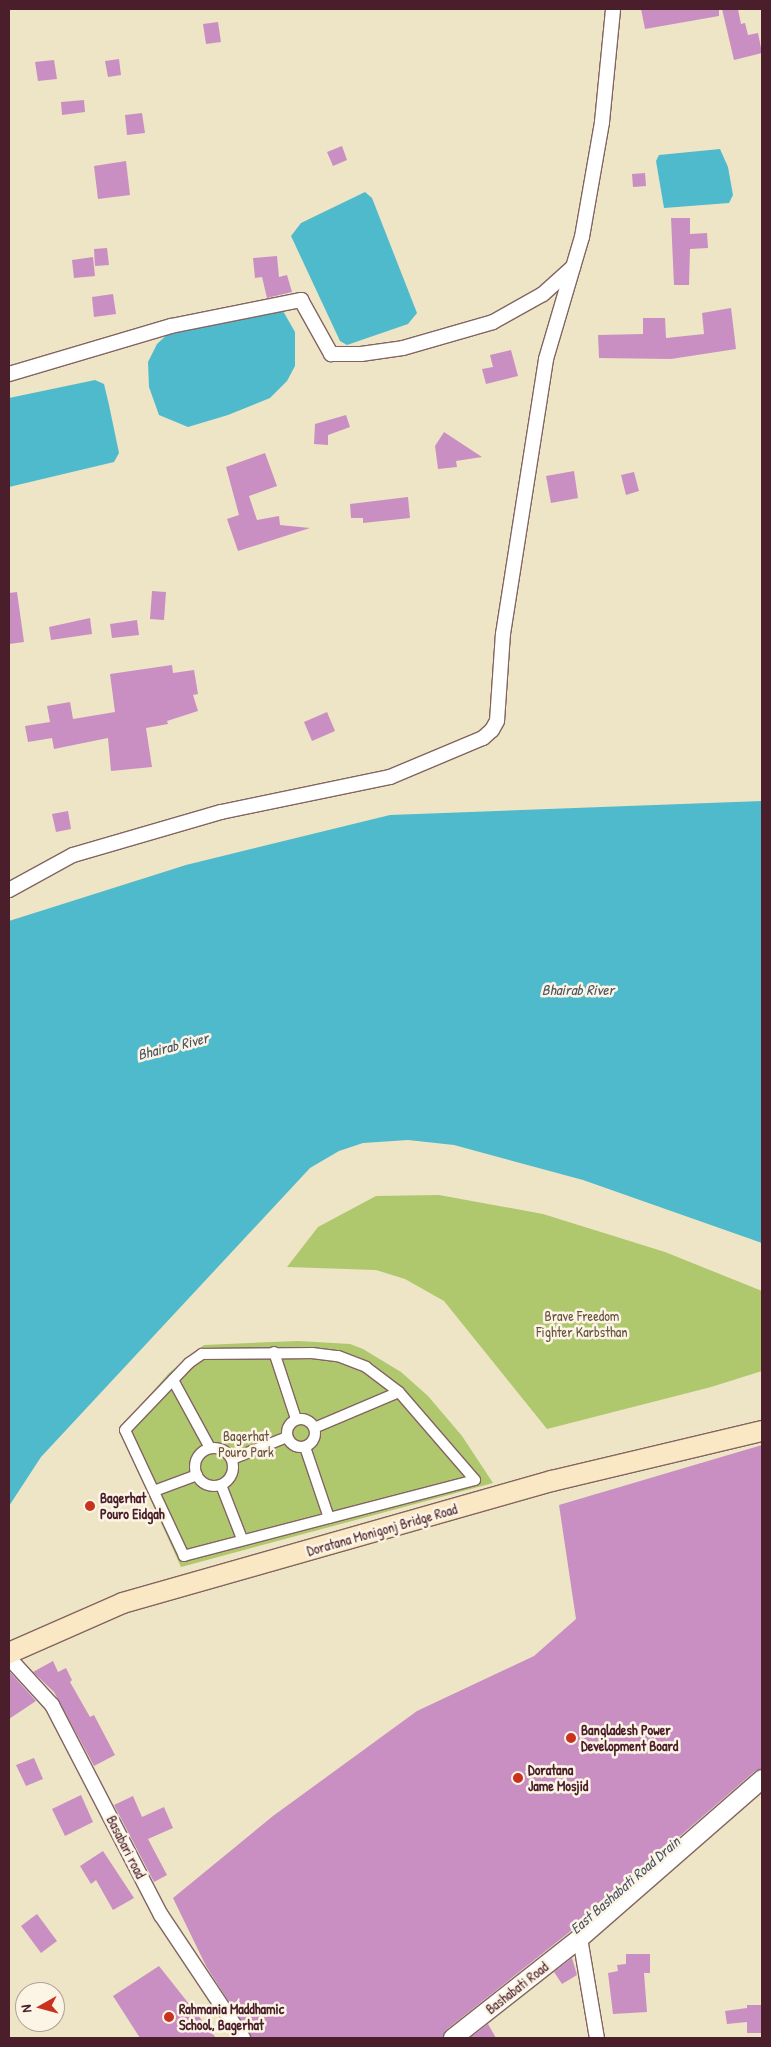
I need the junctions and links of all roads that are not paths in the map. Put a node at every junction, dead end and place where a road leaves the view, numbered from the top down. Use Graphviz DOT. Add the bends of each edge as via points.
graph roads {
  1 [pos="613,9"];
  2 [pos="573,267"];
  3 [pos="9,374"];
  4 [pos="9,890"];
  5 [pos="274,1352"];
  6 [pos="173,1380"];
  7 [pos="399,1392"];
  8 [pos="296,1419"];
  9 [pos="314,1428"];
  10 [pos="762,1431"];
  11 [pos="287,1438"];
  12 [pos="305,1446"];
  13 [pos="210,1448"];
  14 [pos="232,1459"];
  15 [pos="196,1475"];
  16 [pos="221,1485"];
  17 [pos="154,1491"];
  18 [pos="329,1518"];
  19 [pos="242,1539"];
  20 [pos="9,1653"];
  21 [pos="9,1658"];
  22 [pos="762,1779"];
  23 [pos="580,1938"];
  24 [pos="243,2038"];
  25 [pos="453,2038"];
  26 [pos="597,2038"];
  1 -- 2 [label="street" via="602,122 582,237"];
  2 -- 3 [label="street" via="543,294 493,322 403,348 331,354 301,300 171,326"];
  2 -- 4 [label="street" via="546,359 503,634 497,721 492,730 484,738 390,777 221,812 74,855"];
  5 -- 6 [label="street" via="202,1354"];
  5 -- 7 [label="street" via="338,1356 366,1367"];
  5 -- 8 [label="street"];
  6 -- 13 [label="street"];
  6 -- 17 [label="street" via="126,1430"];
  7 -- 9 [label="street"];
  7 -- 18 [label="street" via="475,1480"];
  8 -- 9 [label="street" via="307,1420"];
  8 -- 11 [label="street" via="288,1427"];
  9 -- 12 [label="street" via="314,1439"];
  10 -- 20 [label="main road, Doratana Monigonj Bridge Road" via="552,1481 123,1603"];
  11 -- 12 [label="street" via="294,1446"];
  11 -- 14 [label="street"];
  12 -- 18 [label="street"];
  13 -- 14 [label="street" via="223,1449"];
  13 -- 15 [label="street" via="196,1461"];
  14 -- 16 [label="street" via="233,1472"];
  15 -- 16 [label="street" via="206,1484"];
  15 -- 17 [label="street"];
  16 -- 19 [label="street"];
  17 -- 19 [label="street" via="184,1556"];
  18 -- 19 [label="street"];
  21 -- 24 [label="street, Basabari road" via="52,1705 161,1915"];
  22 -- 23 [label="street, Bashabati Road"];
  23 -- 25 [label="street, Bashabati Road"];
  23 -- 26 [label="street"];
}
